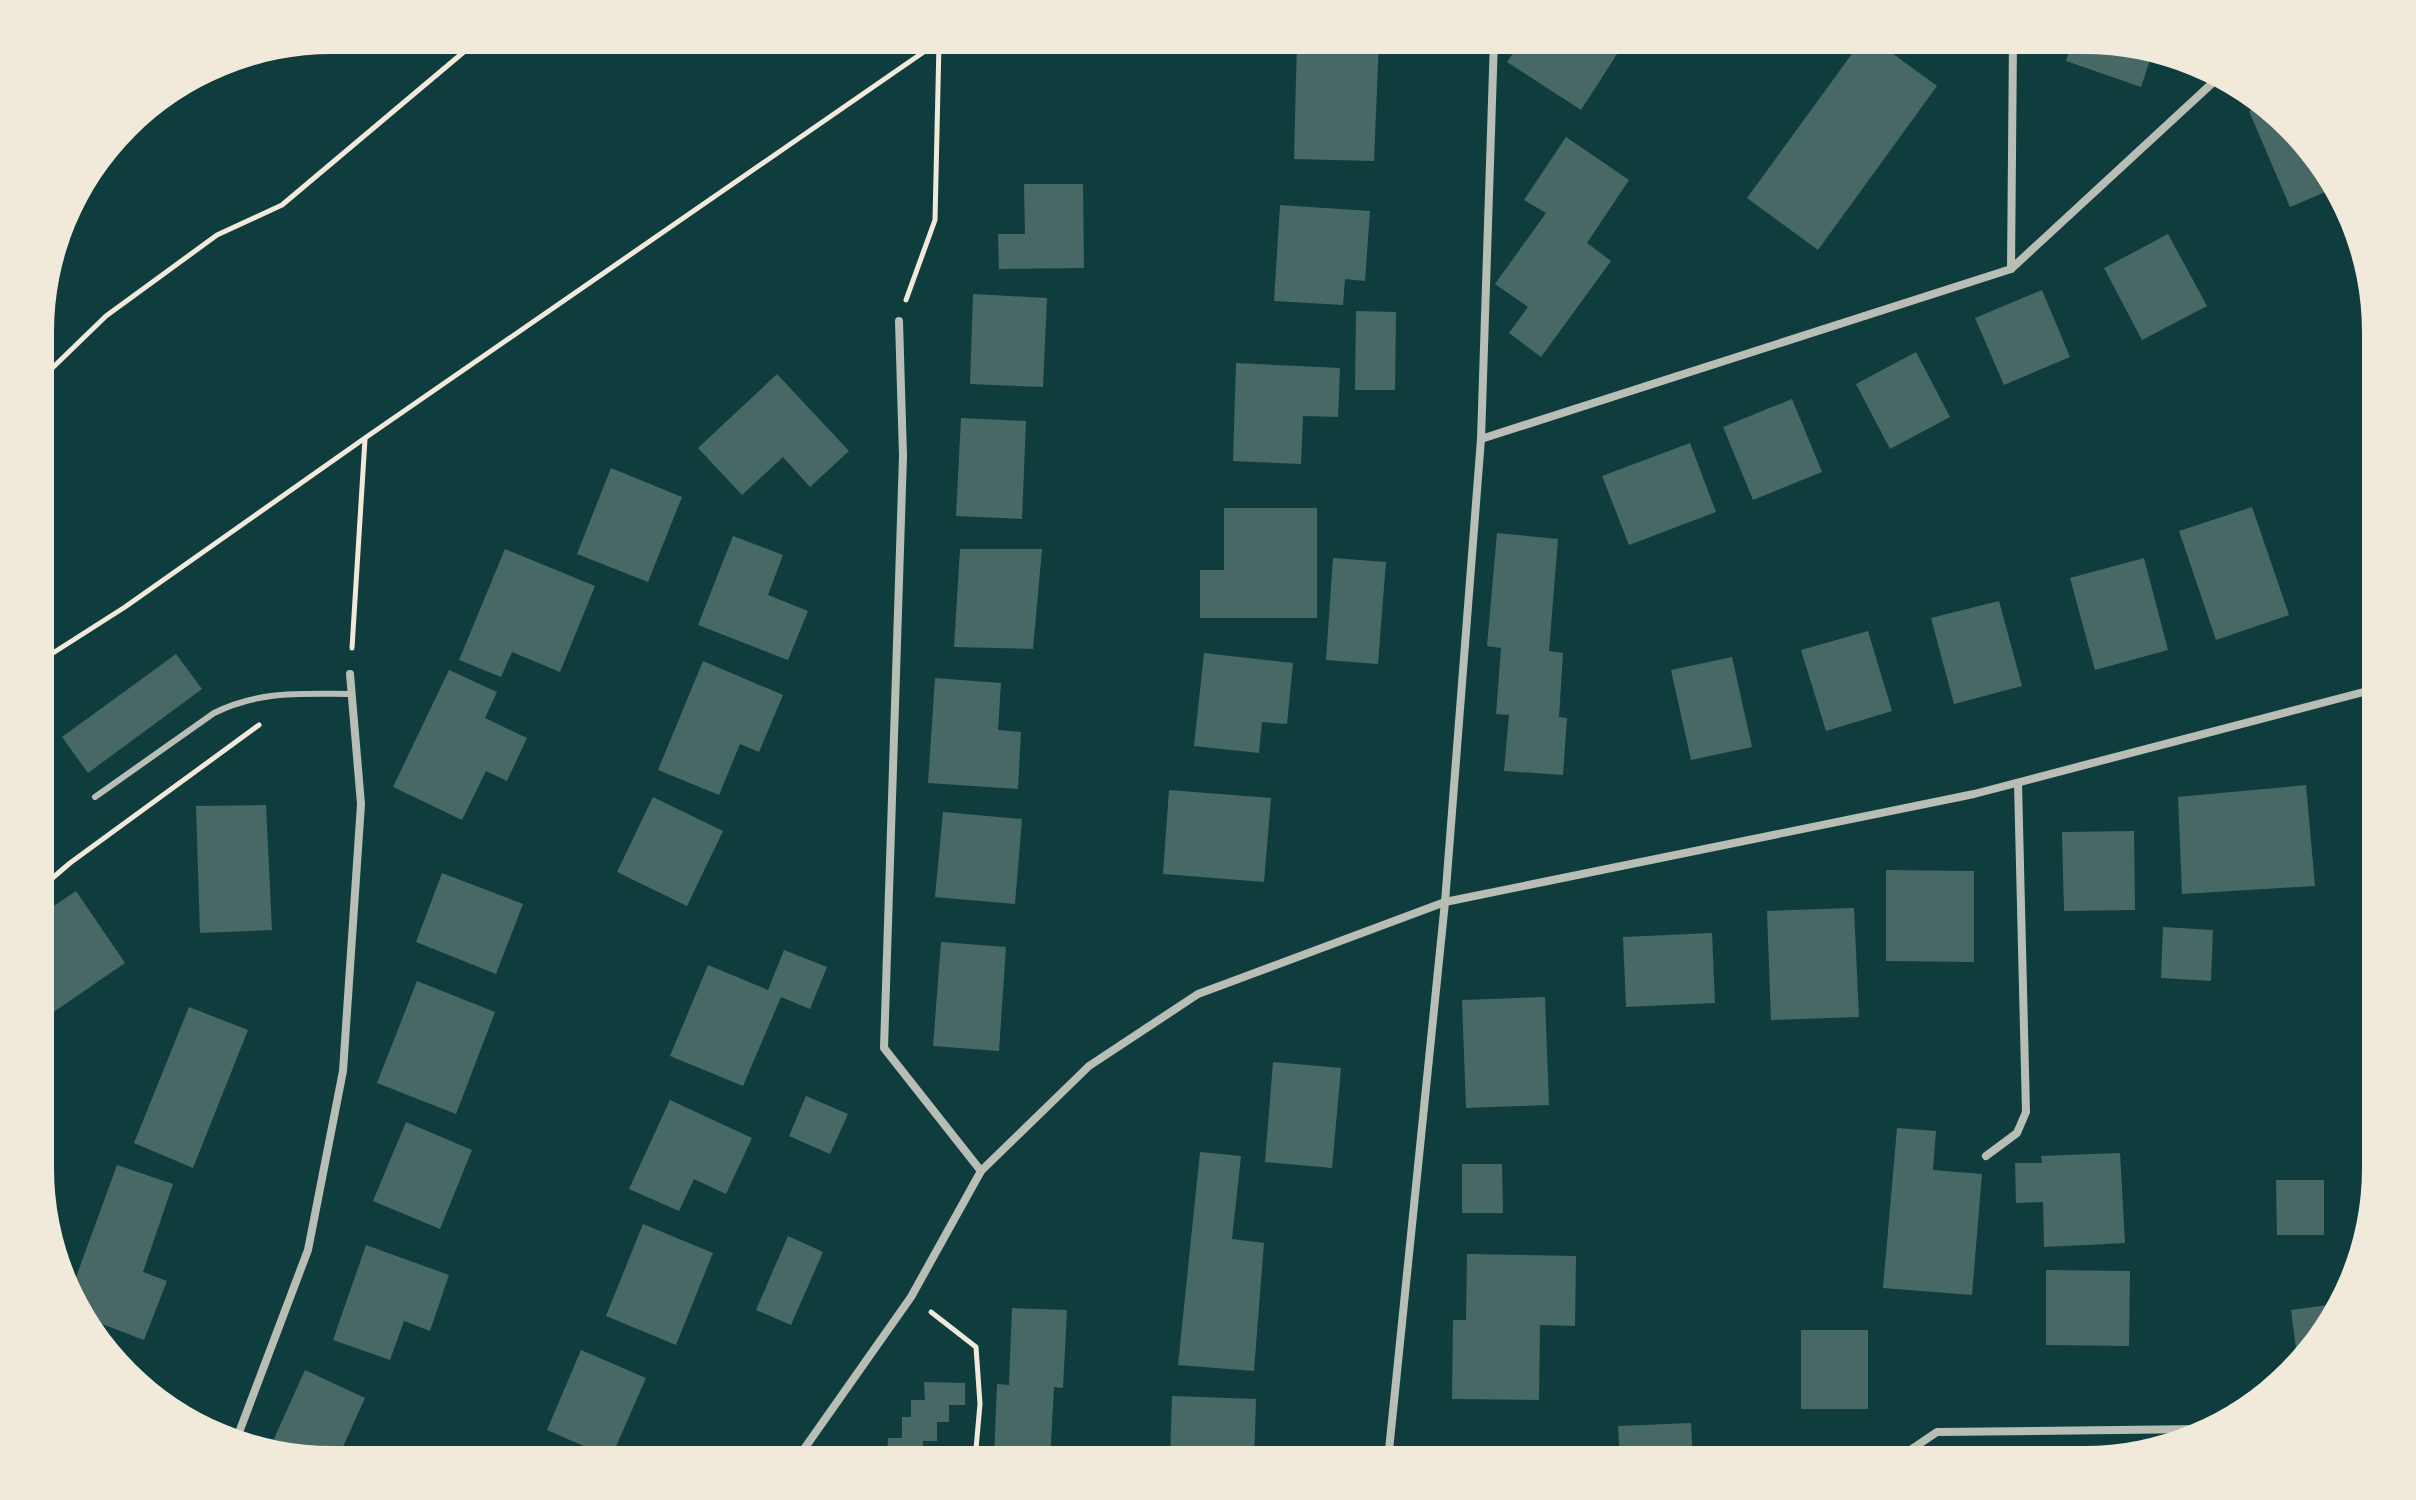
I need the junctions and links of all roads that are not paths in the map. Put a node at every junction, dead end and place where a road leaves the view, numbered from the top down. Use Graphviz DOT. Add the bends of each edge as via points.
graph roads {
  1 [pos="1494,54"];
  2 [pos="2013,54"];
  3 [pos="2210,85"];
  4 [pos="2011,269"];
  5 [pos="899,321"];
  6 [pos="1481,439"];
  7 [pos="350,674"];
  8 [pos="2361,693"];
  9 [pos="352,694"];
  10 [pos="2018,783"];
  11 [pos="95,797"];
  12 [pos="1445,902"];
  13 [pos="1986,1156"];
  14 [pos="981,1171"];
  15 [pos="2178,1429"];
  16 [pos="240,1430"];
  17 [pos="1389,1445"];
  18 [pos="1918,1445"];
  19 [pos="806,1446"];
  1 -- 6 [label="street"];
  2 -- 4 [label="street"];
  3 -- 4 [label="street"];
  4 -- 6 [label="street"];
  5 -- 14 [label="street" via="903,456 884,1048"];
  6 -- 12 [label="street"];
  7 -- 9 [label="street"];
  8 -- 10 [label="street"];
  9 -- 11 [label="lane" via="275,695 231,704"];
  9 -- 16 [label="street" via="361,804 343,1071 308,1250"];
  10 -- 12 [label="street"];
  10 -- 13 [label="street" via="2026,1112 2017,1133"];
  12 -- 14 [label="street" via="1198,994 1089,1066"];
  12 -- 17 [label="street"];
  14 -- 19 [label="street" via="911,1297"];
  15 -- 18 [label="street" via="1937,1432"];
}
